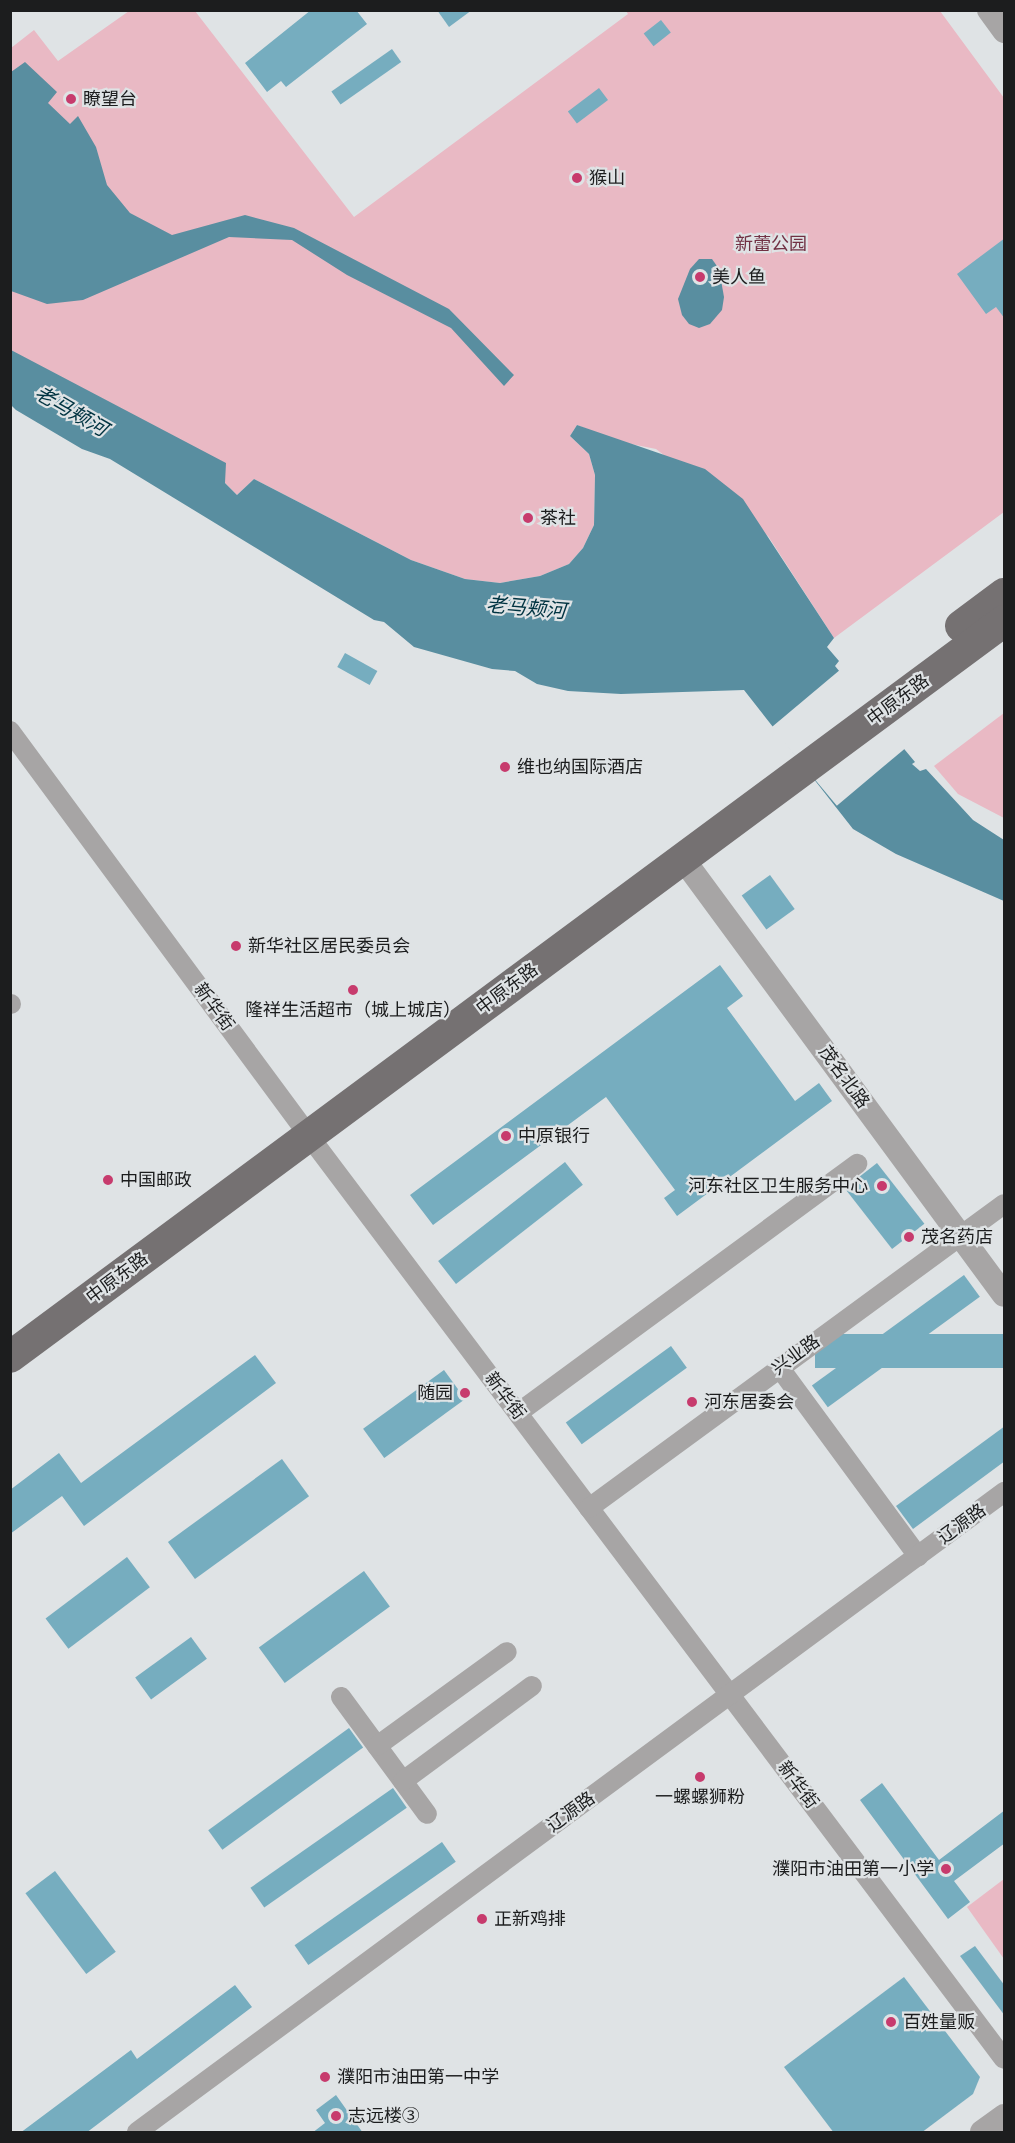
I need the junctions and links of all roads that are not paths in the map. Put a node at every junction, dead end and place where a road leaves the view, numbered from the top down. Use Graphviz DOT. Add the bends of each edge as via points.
graph roads {
  1 [pos="989,10"];
  2 [pos="1005,31"];
  3 [pos="1005,594"];
  4 [pos="1005,621"];
  5 [pos="880,700"];
  6 [pos="10,731"];
  7 [pos="794,766"];
  8 [pos="683,859"];
  9 [pos="303,1127"];
  10 [pos="857,1164"];
  11 [pos="1005,1204"];
  12 [pos="960,1236"];
  13 [pos="1005,1295"];
  14 [pos="10,1330"];
  15 [pos="10,1357"];
  16 [pos="779,1367"];
  17 [pos="518,1413"];
  18 [pos="1005,1492"];
  19 [pos="589,1508"];
  20 [pos="918,1556"];
  21 [pos="507,1652"];
  22 [pos="532,1686"];
  23 [pos="730,1695"];
  24 [pos="341,1697"];
  25 [pos="377,1746"];
  26 [pos="403,1781"];
  27 [pos="427,1814"];
  28 [pos="1005,2059"];
  29 [pos="1005,2116"];
  30 [pos="137,2133"];
  31 [pos="982,2133"];
  1 -- 2 [label="street"];
  3 -- 5 [label="main road, 中原东路"];
  4 -- 5 [label="main road, 中原东路"];
  5 -- 7 [label="main road, 中原东路"];
  6 -- 9 [label="street, 新华街"];
  7 -- 8 [label="main road, 中原东路"];
  7 -- 9 [label="main road, 中原东路"];
  8 -- 9 [label="main road, 中原东路"];
  8 -- 12 [label="street, 茂名北路"];
  9 -- 14 [label="main road, 中原东路"];
  9 -- 15 [label="main road, 中原东路"];
  9 -- 17 [label="street, 新华街"];
  10 -- 17 [label="street"];
  11 -- 12 [label="street, 兴业路"];
  12 -- 13 [label="street, 茂名北路"];
  12 -- 16 [label="street, 兴业路"];
  16 -- 19 [label="street, 兴业路"];
  16 -- 20 [label="street"];
  17 -- 19 [label="street, 新华街"];
  18 -- 20 [label="street, 辽源路"];
  19 -- 23 [label="street, 新华街"];
  20 -- 23 [label="street, 辽源路"];
  21 -- 25 [label="street"];
  22 -- 26 [label="street"];
  23 -- 28 [label="street, 新华街"];
  23 -- 30 [label="street, 辽源路"];
  24 -- 25 [label="street"];
  25 -- 26 [label="street"];
  26 -- 27 [label="street"];
  29 -- 31 [label="street"];
}
